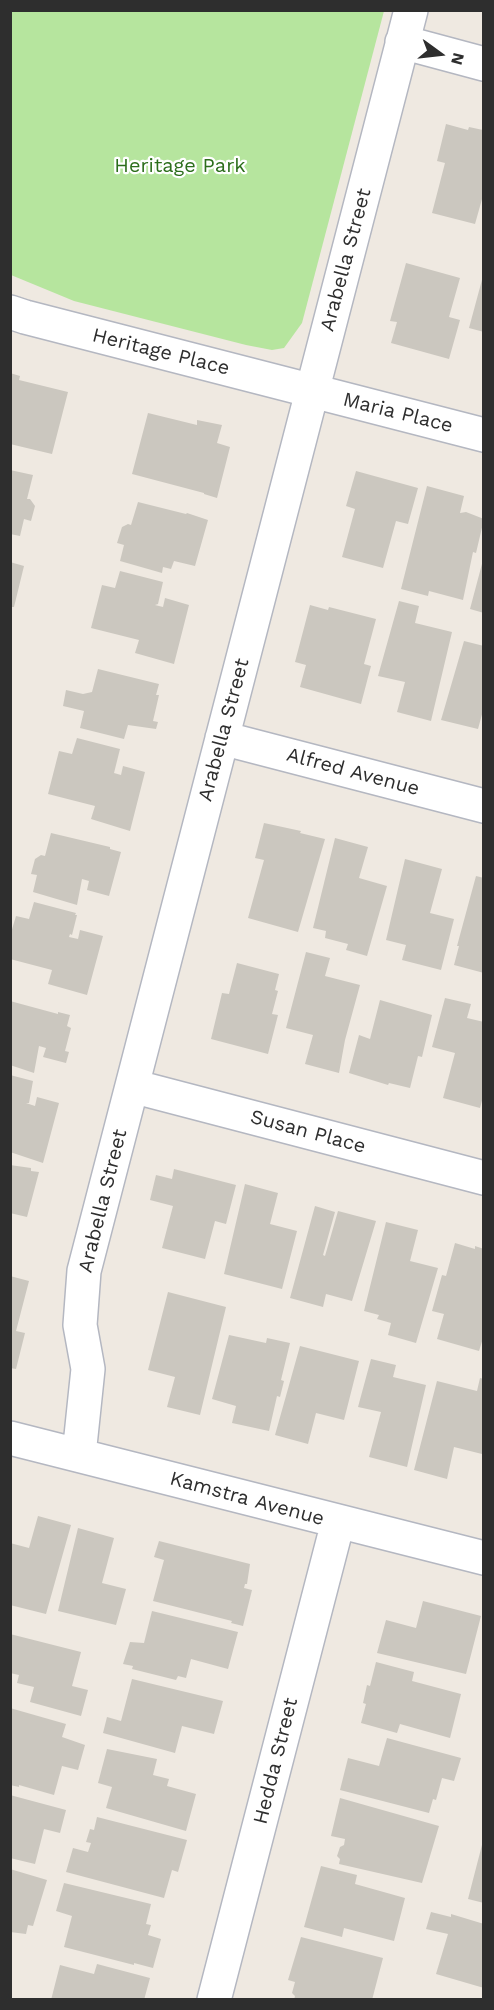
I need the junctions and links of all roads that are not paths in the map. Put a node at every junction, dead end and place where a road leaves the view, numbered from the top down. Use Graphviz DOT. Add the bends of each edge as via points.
graph roads {
  1 [pos="411,10"];
  2 [pos="402,42"];
  3 [pos="483,64"];
  4 [pos="10,312"];
  5 [pos="312,391"];
  6 [pos="483,435"];
  7 [pos="222,738"];
  8 [pos="483,806"];
  9 [pos="132,1086"];
  10 [pos="483,1178"];
  11 [pos="10,1438"];
  12 [pos="79,1455"];
  13 [pos="338,1522"];
  14 [pos="483,1558"];
  15 [pos="214,2000"];
  1 -- 2 [label="street, Arabella Street"];
  2 -- 3 [label="street"];
  2 -- 5 [label="street, Arabella Street"];
  4 -- 5 [label="street, Heritage Place"];
  5 -- 6 [label="street, Maria Place"];
  5 -- 7 [label="street, Arabella Street"];
  7 -- 8 [label="street, Alfred Avenue"];
  7 -- 9 [label="street, Arabella Street"];
  9 -- 10 [label="street, Susan Place"];
  9 -- 12 [label="street, Arabella Street" via="84,1272 80,1325 88,1369"];
  11 -- 12 [label="street, Kamstra Avenue"];
  12 -- 13 [label="street, Kamstra Avenue"];
  13 -- 14 [label="street, Kamstra Avenue"];
  13 -- 15 [label="street, Hedda Street"];
}
